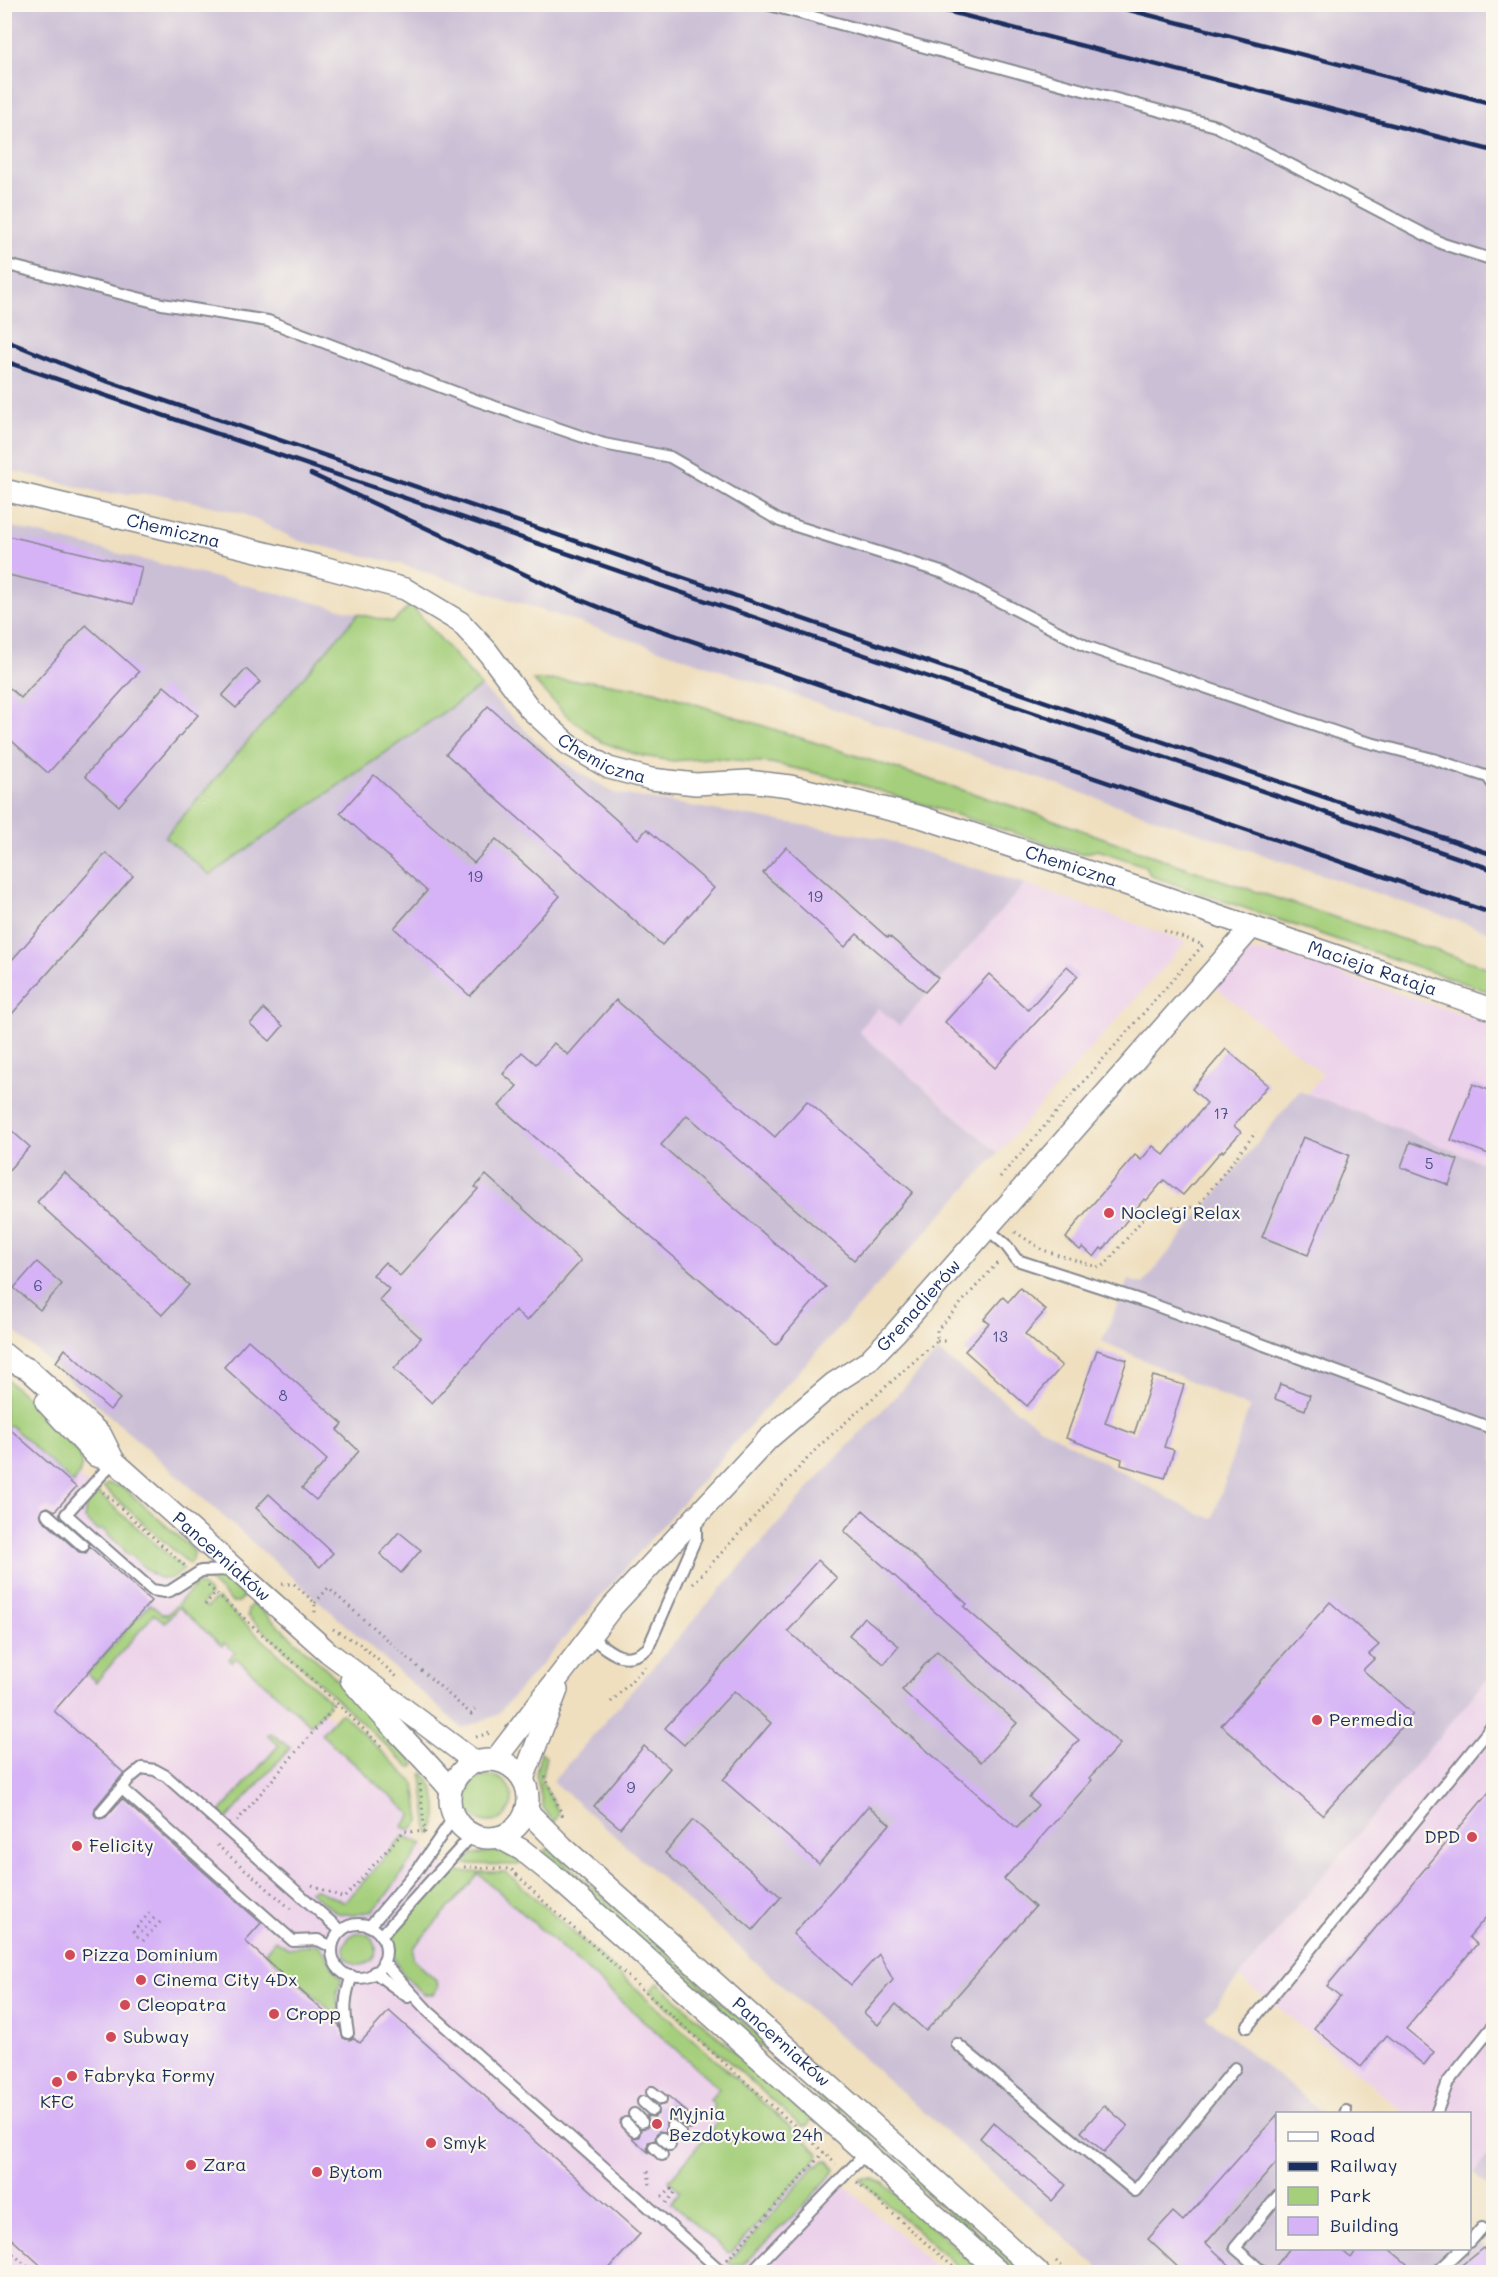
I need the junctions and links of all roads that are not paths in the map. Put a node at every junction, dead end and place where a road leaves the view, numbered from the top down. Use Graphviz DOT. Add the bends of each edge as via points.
graph roads {
  1 [pos="766,4"];
  2 [pos="1494,260"];
  3 [pos="4,264"];
  4 [pos="4,490"];
  5 [pos="1494,786"];
  6 [pos="1252,927"];
  7 [pos="1494,1010"];
  8 [pos="987,1229"];
  9 [pos="10,1358"];
  10 [pos="1494,1429"];
  11 [pos="114,1461"];
  12 [pos="47,1514"];
  13 [pos="696,1519"];
  14 [pos="83,1546"];
  15 [pos="240,1573"];
  16 [pos="590,1636"];
  17 [pos="328,1652"];
  18 [pos="568,1664"];
  19 [pos="1494,1724"];
  20 [pos="485,1761"];
  21 [pos="523,1779"];
  22 [pos="121,1788"];
  23 [pos="450,1789"];
  24 [pos="526,1810"];
  25 [pos="101,1812"];
  26 [pos="454,1817"];
  27 [pos="472,1834"];
  28 [pos="498,1837"];
  29 [pos="370,1926"];
  30 [pos="341,1930"];
  31 [pos="381,1936"];
  32 [pos="332,1947"];
  33 [pos="383,1962"];
  34 [pos="374,1972"];
  35 [pos="352,1977"];
  36 [pos="428,2011"];
  37 [pos="1494,2025"];
  38 [pos="1247,2027"];
  39 [pos="348,2033"];
  40 [pos="957,2044"];
  41 [pos="1235,2068"];
  42 [pos="652,2092"];
  43 [pos="661,2099"];
  44 [pos="1437,2112"];
  45 [pos="866,2153"];
  46 [pos="1276,2198"];
  47 [pos="1482,2228"];
  48 [pos="1471,2241"];
  49 [pos="1461,2250"];
  50 [pos="722,2272"];
  51 [pos="751,2272"];
  52 [pos="999,2272"];
  53 [pos="1038,2272"];
  54 [pos="1263,2272"];
  55 [pos="1437,2272"];
  1 -- 2 [label="lane" via="1216,126 1443,244"];
  3 -- 5 [label="lane" via="162,304 268,321 604,444 670,457 780,521 944,573 1088,646 1359,741 1488,777"];
  4 -- 6 [label="street, Chemiczna" via="405,589 460,622 530,708 568,744 609,768 696,783 790,786 863,802 921,817"];
  6 -- 7 [label="street, Macieja Rataja"];
  6 -- 8 [label="street, Grenadierów"];
  8 -- 10 [label="lane" via="1017,1260 1156,1306"];
  8 -- 13 [label="street, Grenadierów" via="867,1362 834,1383 768,1439"];
  9 -- 11 [label="street, Pancerniaków" via="101,1434"];
  11 -- 15 [label="street, Pancerniaków"];
  11 -- 15 [label="lane" via="66,1515 152,1590 170,1591 193,1574 216,1569"];
  12 -- 14 [label="lane"];
  13 -- 16 [label="street, Grenadierów" via="613,1606"];
  13 -- 16 [label="lane" via="696,1538 648,1648 637,1656 624,1657 611,1653"];
  15 -- 17 [label="street, Pancerniaków"];
  16 -- 18 [label="street, Grenadierów"];
  17 -- 20 [label="street, Pancerniaków"];
  17 -- 23 [label="street, Pancerniaków" via="380,1715"];
  18 -- 20 [label="street" via="516,1731"];
  18 -- 21 [label="street"];
  19 -- 38 [label="lane"];
  20 -- 21 [label="street" via="506,1764"];
  20 -- 23 [label="street" via="464,1768"];
  21 -- 24 [label="street" via="527,1789"];
  22 -- 25 [label="lane"];
  22 -- 30 [label="lane" via="142,1768 166,1776"];
  22 -- 32 [label="lane" via="293,1941 318,1940"];
  23 -- 26 [label="street"];
  24 -- 28 [label="street" via="511,1831"];
  24 -- 53 [label="street, Pancerniaków"];
  26 -- 27 [label="street"];
  26 -- 29 [label="lane" via="418,1869"];
  27 -- 28 [label="street"];
  27 -- 31 [label="lane"];
  28 -- 45 [label="street, Pancerniaków" via="532,1858"];
  29 -- 30 [label="lane" via="355,1924"];
  29 -- 31 [label="lane"];
  30 -- 32 [label="lane"];
  31 -- 33 [label="lane" via="385,1945"];
  32 -- 35 [label="lane" via="339,1969"];
  33 -- 34 [label="lane"];
  33 -- 36 [label="lane"];
  34 -- 35 [label="lane"];
  34 -- 36 [label="lane"];
  35 -- 39 [label="lane" via="345,1993"];
  36 -- 50 [label="lane"];
  37 -- 44 [label="lane" via="1448,2082"];
  40 -- 41 [label="lane" via="1135,2191"];
  42 -- 43 [label="lane"];
  45 -- 51 [label="lane"];
  45 -- 52 [label="street, Pancerniaków"];
  46 -- 54 [label="lane" via="1235,2248"];
  47 -- 48 [label="lane"];
  49 -- 55 [label="lane"];
}
